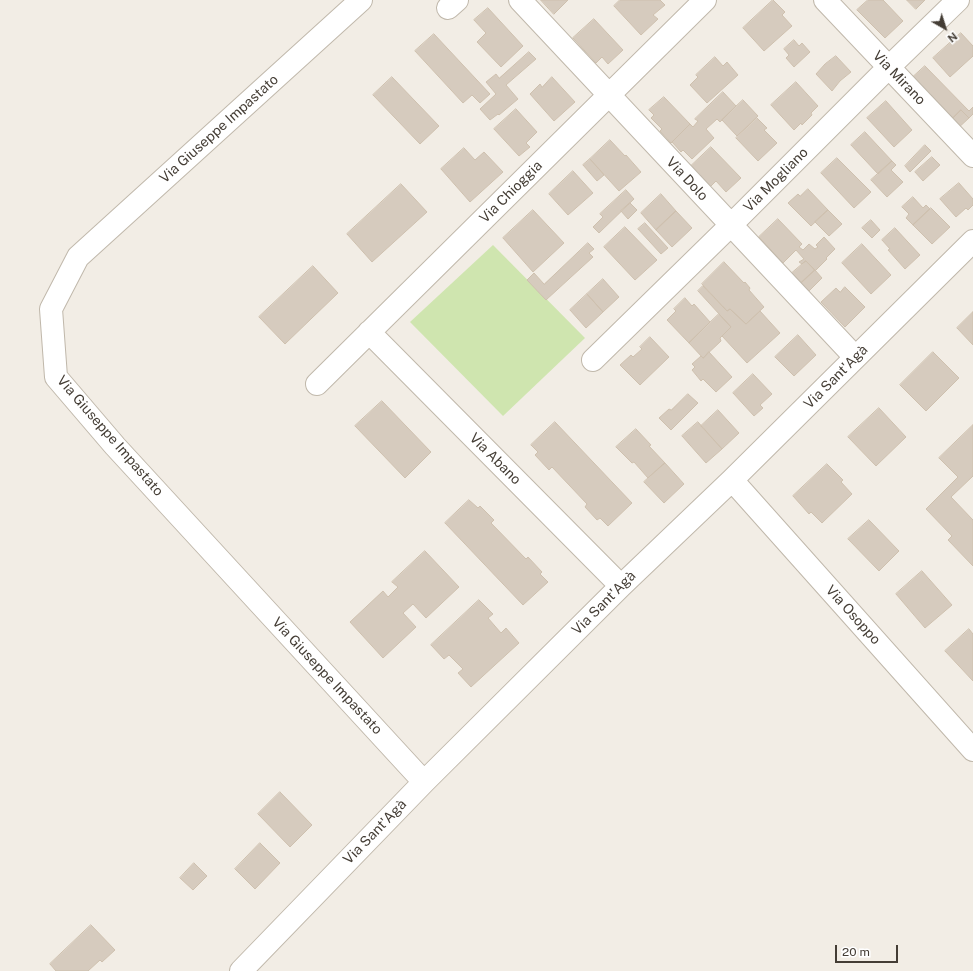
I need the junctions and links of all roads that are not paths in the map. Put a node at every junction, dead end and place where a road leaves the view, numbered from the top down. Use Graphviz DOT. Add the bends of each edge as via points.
graph roads {
  1 [pos="361,0"];
  2 [pos="520,0"];
  3 [pos="705,0"];
  4 [pos="825,0"];
  5 [pos="958,0"];
  6 [pos="889,67"];
  7 [pos="609,95"];
  8 [pos="973,156"];
  9 [pos="731,225"];
  10 [pos="973,241"];
  11 [pos="369,332"];
  12 [pos="855,357"];
  13 [pos="593,360"];
  14 [pos="317,384"];
  15 [pos="732,480"];
  16 [pos="621,586"];
  17 [pos="973,750"];
  18 [pos="424,782"];
  19 [pos="241,971"];
  1 -- 18 [label="street, Via Giuseppe Impastato" via="78,257 51,310 56,377 115,446"];
  2 -- 7 [label="street, Via Dolo"];
  3 -- 7 [label="street, Via Chioggia"];
  4 -- 6 [label="street, Via Mirano"];
  5 -- 6 [label="street, Via Mogliano"];
  6 -- 8 [label="street, Via Mirano"];
  6 -- 9 [label="street, Via Mogliano"];
  7 -- 9 [label="street, Via Dolo"];
  7 -- 11 [label="street, Via Chioggia"];
  9 -- 12 [label="street, Via Dolo"];
  9 -- 13 [label="street, Via Mogliano"];
  10 -- 12 [label="street, Via Sant'Agà"];
  11 -- 14 [label="street, Via Chioggia"];
  11 -- 16 [label="street, Via Abano"];
  12 -- 15 [label="street, Via Sant'Agà"];
  15 -- 16 [label="street, Via Sant'Agà"];
  15 -- 17 [label="street, Via Osoppo"];
  16 -- 18 [label="street, Via Sant'Agà"];
  18 -- 19 [label="street, Via Sant'Agà"];
}
